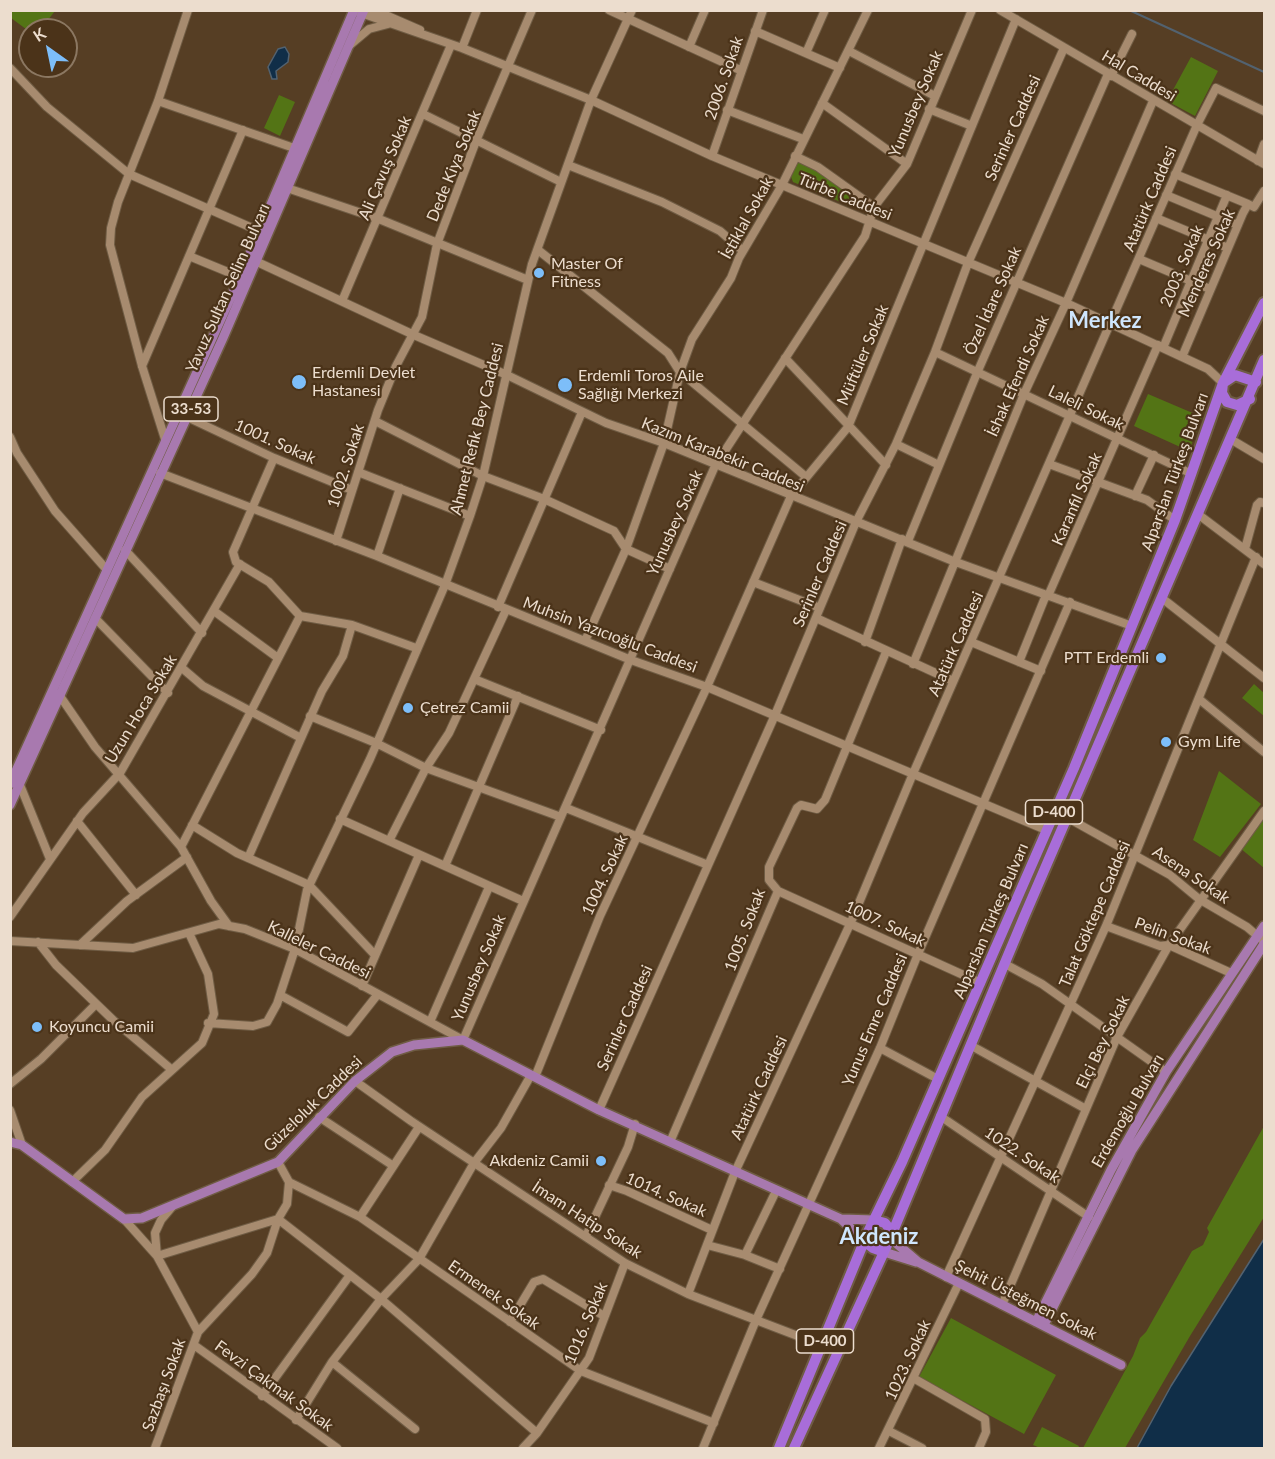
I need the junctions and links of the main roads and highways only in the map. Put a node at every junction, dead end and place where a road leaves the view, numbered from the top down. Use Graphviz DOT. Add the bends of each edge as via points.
graph roads {
  1 [pos="359,11"];
  2 [pos="252,260"];
  3 [pos="1264,303"];
  4 [pos="1264,360"];
  5 [pos="1223,383"];
  6 [pos="1260,384"];
  7 [pos="1250,399"];
  8 [pos="15,784"];
  9 [pos="10,804"];
  10 [pos="1264,926"];
  11 [pos="1262,940"];
  12 [pos="10,1142"];
  13 [pos="841,1219"];
  14 [pos="874,1220"];
  15 [pos="892,1232"];
  16 [pos="864,1241"];
  17 [pos="884,1252"];
  18 [pos="918,1262"];
  19 [pos="1040,1324"];
  20 [pos="1121,1365"];
  21 [pos="779,1449"];
  22 [pos="794,1449"];
  1 -- 2 [label="main road, Yavuz Sultan Selim Bulvarı / 33-53" via="287,188"];
  1 -- 2 [label="main road, Yavuz Sultan Selim Bulvarı / 33-53" via="294,148 259,231"];
  2 -- 8 [label="main road, Yavuz Sultan Selim Bulvarı / 33-53" via="187,417 60,696"];
  2 -- 8 [label="main road, Yavuz Sultan Selim Bulvarı / 33-53" via="240,277 165,439"];
  3 -- 5 [label="highway, Alparslan Türkeş Bulvarı / D-400"];
  4 -- 6 [label="highway, Alparslan Türkeş Bulvarı / D-400"];
  5 -- 6 [label="highway" via="1235,375"];
  5 -- 7 [label="highway" via="1222,393 1227,402 1237,405"];
  5 -- 14 [label="highway, Alparslan Türkeş Bulvarı / D-400" via="1175,520 1132,626 981,983"];
  6 -- 7 [label="highway, Alparslan Türkeş Bulvarı / D-400"];
  7 -- 15 [label="highway, Alparslan Türkeş Bulvarı / D-400"];
  8 -- 9 [label="main road, Yavuz Sultan Selim Bulvarı / 33-53"];
  10 -- 11 [label="main road, Erdemoğlu Bulvarı"];
  11 -- 19 [label="main road, Erdemoğlu Bulvarı" via="1132,1150"];
  11 -- 19 [label="main road, Erdemoğlu Bulvarı" via="1231,973 1166,1072 1111,1170"];
  12 -- 13 [label="main road, Güzeloluk Caddesi" via="22,1145 124,1219 142,1218 278,1162 355,1081 392,1052 414,1045 463,1040 599,1110"];
  13 -- 14 [label="main road"];
  13 -- 16 [label="main road"];
  14 -- 15 [label="highway" via="885,1223"];
  14 -- 16 [label="highway, Alparslan Türkeş Bulvarı / D-400"];
  15 -- 17 [label="highway, Alparslan Türkeş Bulvarı / D-400"];
  15 -- 18 [label="main road, Şehit Üsteğmen Sokak" via="896,1243"];
  16 -- 17 [label="highway"];
  16 -- 21 [label="highway, Alparslan Türkeş Bulvarı / D-400"];
  17 -- 18 [label="main road, Şehit Üsteğmen Sokak"];
  17 -- 22 [label="highway, Alparslan Türkeş Bulvarı / D-400"];
  18 -- 19 [label="main road, Şehit Üsteğmen Sokak"];
  19 -- 20 [label="main road, Şehit Üsteğmen Sokak"];
}
